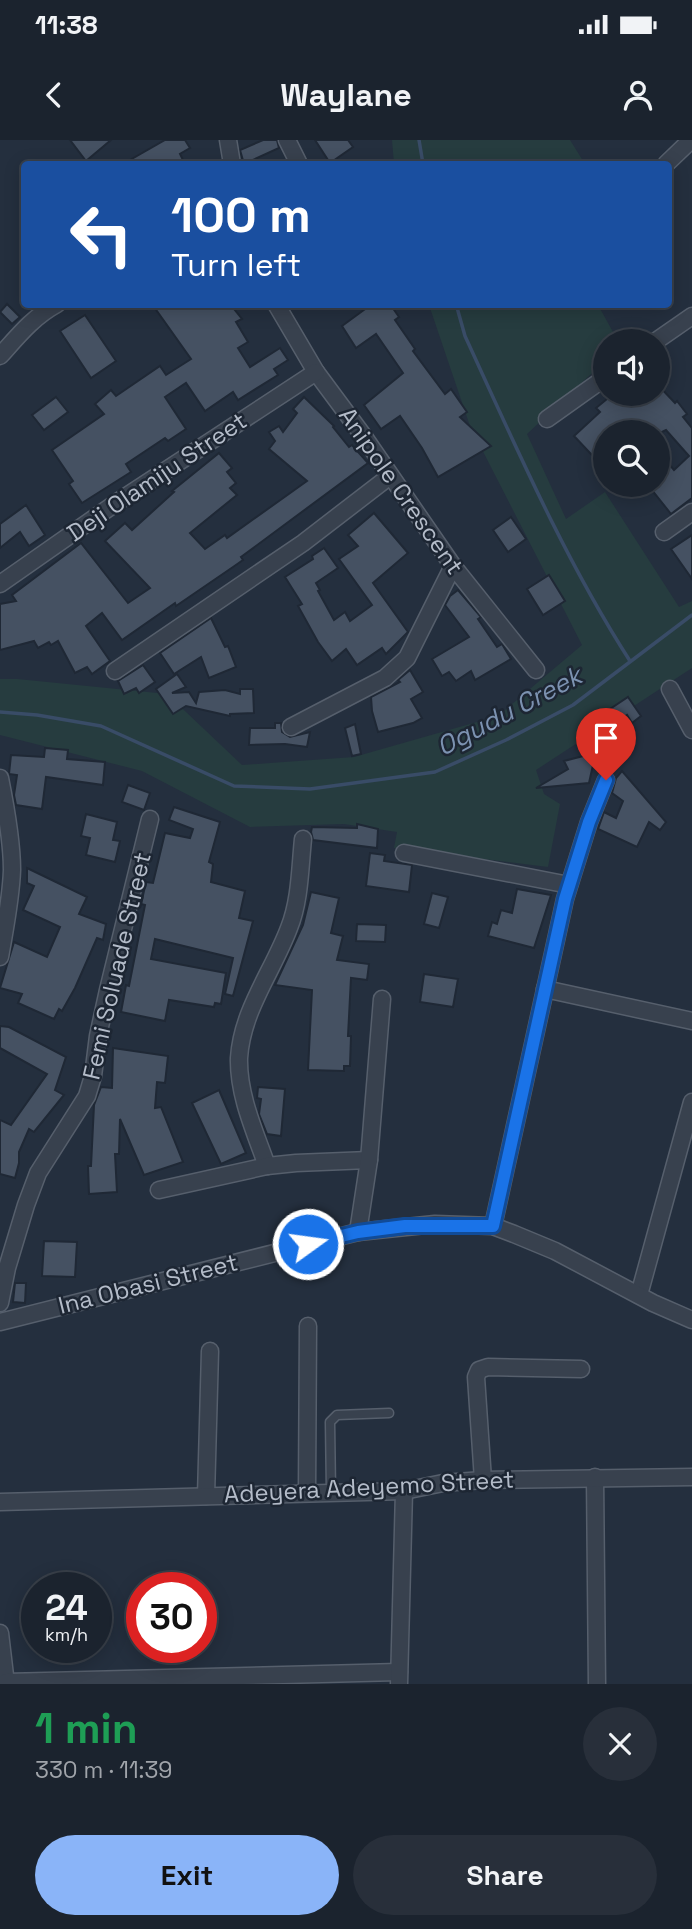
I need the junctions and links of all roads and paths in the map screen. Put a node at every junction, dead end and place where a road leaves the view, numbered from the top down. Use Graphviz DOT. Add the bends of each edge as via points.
graph roads {
  1 [pos="228,140"];
  2 [pos="287,140"];
  3 [pos="691,140"];
  4 [pos="232,161"];
  5 [pos="298,161"];
  6 [pos="669,161"];
  7 [pos="50,308"];
  8 [pos="278,308"];
  9 [pos="692,316"];
  10 [pos="670,331"];
  11 [pos="0,356"];
  12 [pos="316,372"];
  13 [pos="593,386"];
  14 [pos="547,419"];
  15 [pos="390,476"];
  16 [pos="692,512"];
  17 [pos="664,531"];
  18 [pos="453,566"];
  19 [pos="0,584"];
  20 [pos="536,670"];
  21 [pos="115,671"];
  22 [pos="670,689"];
  23 [pos="292,727"];
  24 [pos="692,730"];
  25 [pos="0,778"];
  26 [pos="606,780"];
  27 [pos="150,819"];
  28 [pos="303,839"];
  29 [pos="404,853"];
  30 [pos="6,877"];
  31 [pos="569,885"];
  32 [pos="0,957"];
  33 [pos="545,989"];
  34 [pos="382,999"];
  35 [pos="692,1021"];
  36 [pos="692,1102"];
  37 [pos="369,1160"];
  38 [pos="267,1166"];
  39 [pos="159,1190"];
  40 [pos="493,1226"];
  41 [pos="358,1232"];
  42 [pos="639,1295"];
  43 [pos="0,1303"];
  44 [pos="692,1320"];
  45 [pos="0,1322"];
  46 [pos="308,1326"];
  47 [pos="210,1351"];
  48 [pos="581,1369"];
  49 [pos="389,1413"];
  50 [pos="595,1477"];
  51 [pos="692,1477"];
  52 [pos="483,1480"];
  53 [pos="404,1491"];
  54 [pos="331,1492"];
  55 [pos="307,1493"];
  56 [pos="206,1496"];
  57 [pos="2,1501"];
  58 [pos="0,1633"];
  59 [pos="399,1678"];
  60 [pos="217,1680"];
  61 [pos="6,1683"];
  62 [pos="597,1684"];
  1 -- 4 [label="street"];
  2 -- 5 [label="street"];
  3 -- 6 [label="street"];
  7 -- 11 [label="street" via="24,328"];
  8 -- 12 [label="street, Anipole Crescent"];
  9 -- 10 [label="street"];
  12 -- 15 [label="street, Anipole Crescent"];
  12 -- 19 [label="street, Deji Olamiju Street"];
  13 -- 14 [label="street"];
  15 -- 18 [label="street, Anipole Crescent"];
  15 -- 21 [label="street" via="303,543"];
  16 -- 17 [label="street"];
  18 -- 20 [label="street, Anipole Crescent"];
  18 -- 23 [label="street" via="407,658 385,678"];
  22 -- 24 [label="street"];
  25 -- 30 [label="street" via="10,845"];
  26 -- 31 [label="street"];
  27 -- 43 [label="street, Femi Soluade Street" via="108,990 88,1096 38,1173"];
  28 -- 38 [label="street" via="290,927 253,1005 239,1058 246,1105"];
  29 -- 31 [label="street"];
  30 -- 32 [label="street"];
  31 -- 33 [label="street"];
  33 -- 35 [label="street"];
  33 -- 40 [label="street"];
  34 -- 37 [label="street"];
  36 -- 42 [label="street"];
  37 -- 38 [label="street"];
  37 -- 41 [label="street"];
  38 -- 39 [label="street"];
  40 -- 41 [label="street, Ina Obasi Street" via="405,1226"];
  40 -- 42 [label="street, Ina Obasi Street" via="555,1251"];
  41 -- 45 [label="street, Ina Obasi Street"];
  42 -- 44 [label="street, Ina Obasi Street"];
  46 -- 55 [label="street"];
  47 -- 56 [label="street"];
  48 -- 52 [label="street" via="479,1370"];
  49 -- 54 [label="lane" via="332,1417"];
  50 -- 51 [label="street, Adeyera Adeyemo Street"];
  50 -- 52 [label="street, Adeyera Adeyemo Street"];
  50 -- 62 [label="street"];
  52 -- 53 [label="street, Adeyera Adeyemo Street"];
  53 -- 54 [label="street, Adeyera Adeyemo Street"];
  53 -- 59 [label="street"];
  54 -- 55 [label="street, Adeyera Adeyemo Street"];
  55 -- 56 [label="street, Adeyera Adeyemo Street"];
  56 -- 57 [label="street, Adeyera Adeyemo Street"];
  58 -- 61 [label="street"];
  59 -- 60 [label="street"];
  60 -- 61 [label="street"];
}
